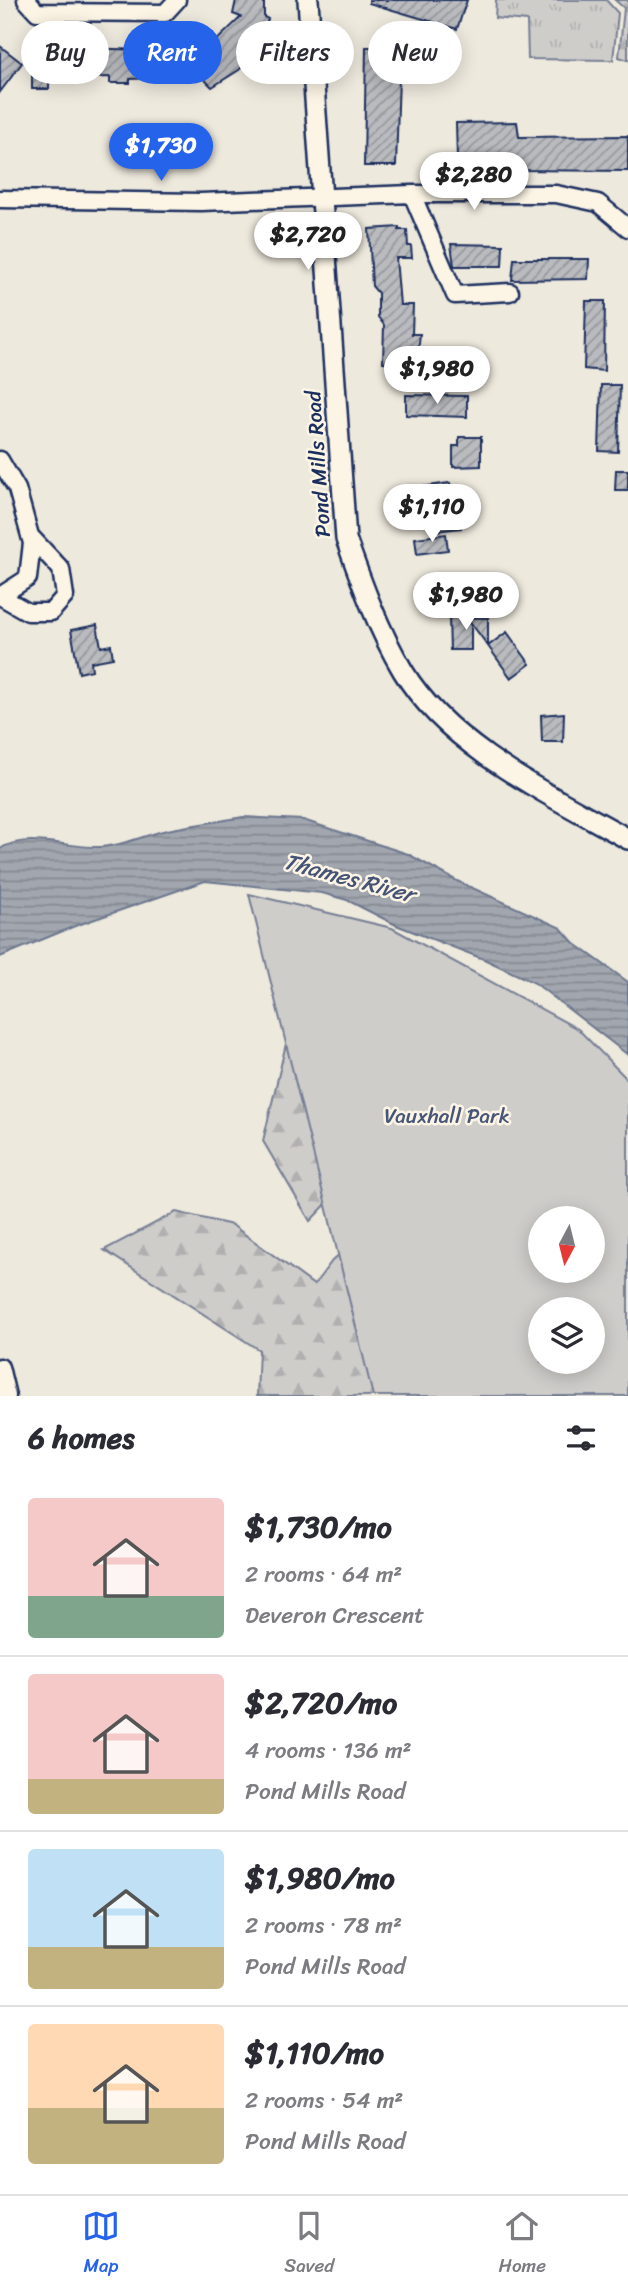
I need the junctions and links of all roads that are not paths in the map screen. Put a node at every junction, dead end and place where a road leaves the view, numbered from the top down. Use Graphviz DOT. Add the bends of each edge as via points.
graph roads {
  1 [pos="26,0"];
  2 [pos="177,0"];
  3 [pos="308,0"];
  4 [pos="412,194"];
  5 [pos="323,197"];
  6 [pos="0,199"];
  7 [pos="628,228"];
  8 [pos="510,292"];
  9 [pos="0,460"];
  10 [pos="31,537"];
  11 [pos="0,596"];
  12 [pos="628,839"];
  13 [pos="0,1367"];
  14 [pos="7,1396"];
  1 -- 2 [label="street" via="37,12 72,15 165,13"];
  3 -- 5 [label="main road, Pond Mills Road"];
  4 -- 5 [label="street"];
  4 -- 7 [label="street" via="556,194 598,203"];
  4 -- 8 [label="street" via="455,295"];
  5 -- 6 [label="street" via="201,202"];
  5 -- 12 [label="main road, Pond Mills Road" via="346,539 375,619 404,674 447,724 520,778"];
  9 -- 10 [label="street" via="17,489"];
  10 -- 11 [label="street" via="28,578"];
  10 -- 11 [label="street" via="61,569 65,596 51,612 28,612"];
  13 -- 14 [label="street"];
}
